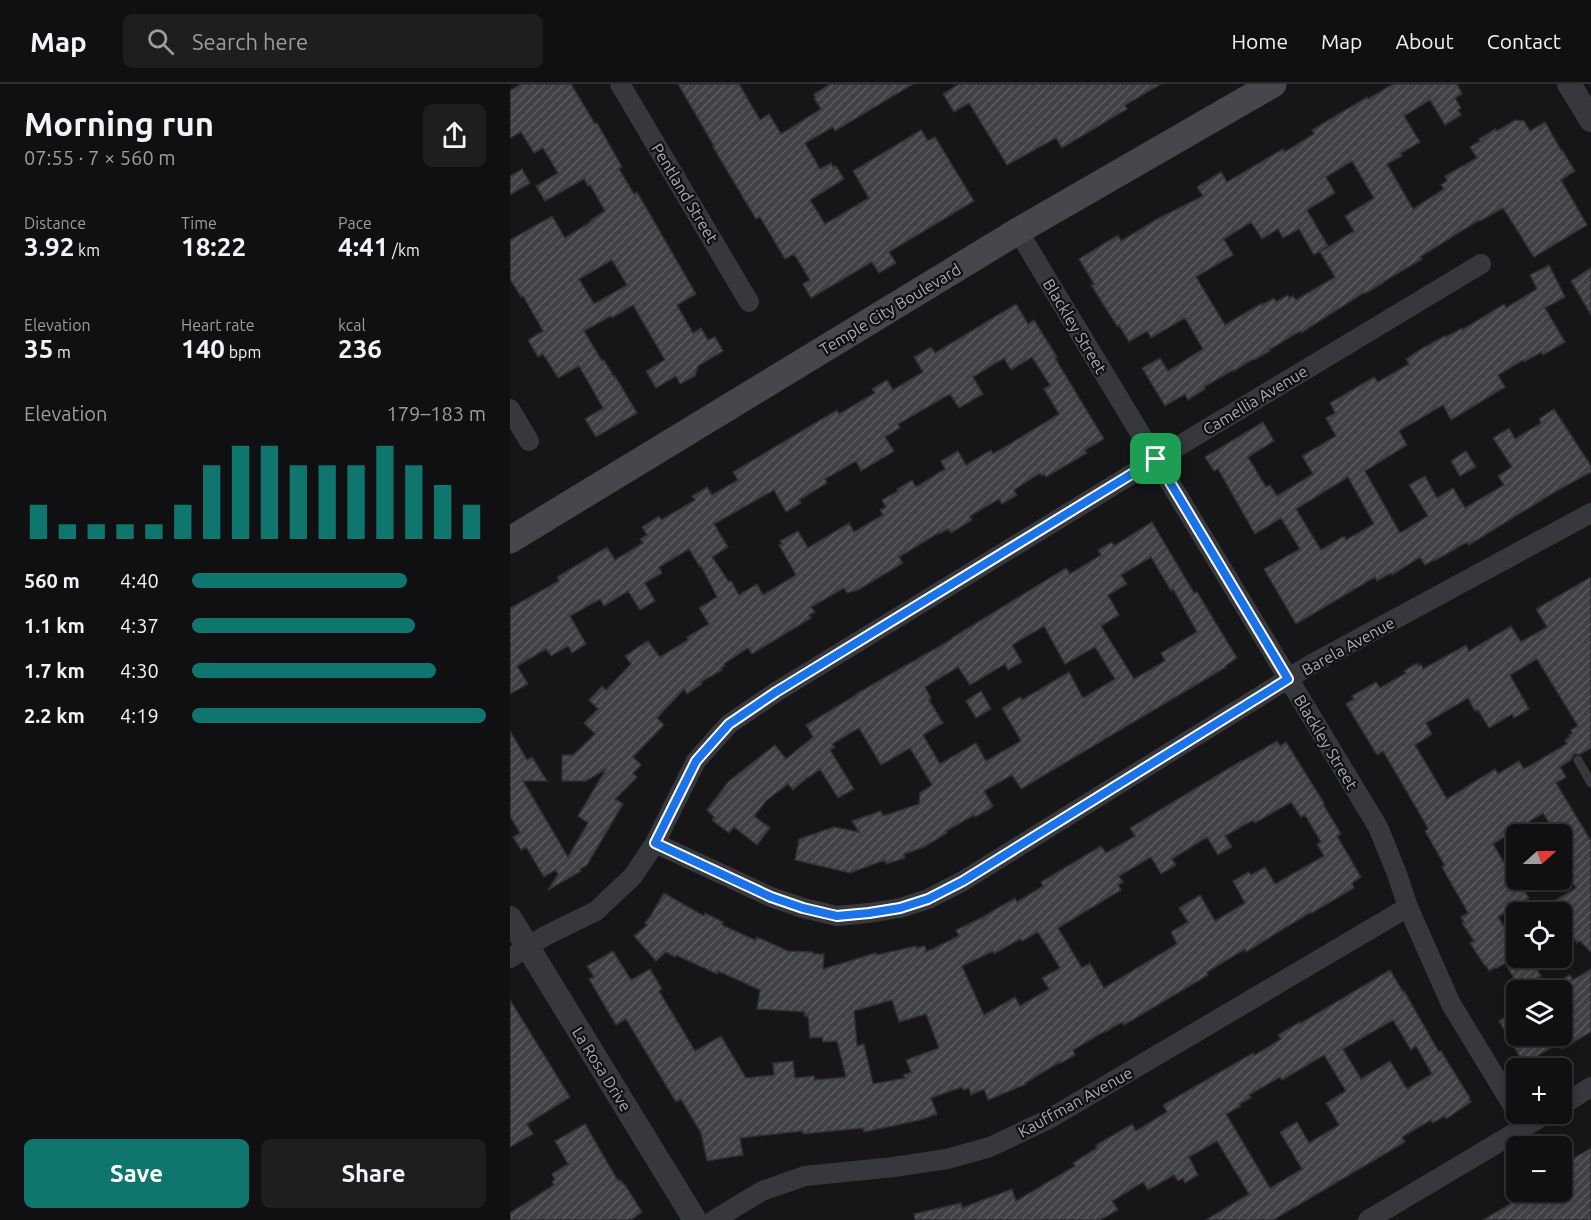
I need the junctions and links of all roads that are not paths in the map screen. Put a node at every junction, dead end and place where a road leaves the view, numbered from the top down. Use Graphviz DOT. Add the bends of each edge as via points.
graph roads {
  1 [pos="620,84"];
  2 [pos="1273,84"];
  3 [pos="1569,84"];
  4 [pos="1591,120"];
  5 [pos="1018,231"];
  6 [pos="1481,264"];
  7 [pos="749,302"];
  8 [pos="510,409"];
  9 [pos="528,441"];
  10 [pos="1156,459"];
  11 [pos="1591,513"];
  12 [pos="510,540"];
  13 [pos="1288,679"];
  14 [pos="1578,760"];
  15 [pos="1591,783"];
  16 [pos="655,843"];
  17 [pos="1408,907"];
  18 [pos="510,918"];
  19 [pos="519,953"];
  20 [pos="1591,1087"];
  21 [pos="1506,1094"];
  22 [pos="1572,1099"];
  23 [pos="1510,1124"];
  24 [pos="695,1220"];
  25 [pos="714,1220"];
  26 [pos="1368,1220"];
  1 -- 7 [label="street, Pentland Street"];
  2 -- 5 [label="main road, Temple City Boulevard"];
  3 -- 4 [label="street"];
  5 -- 10 [label="street, Blackley Street"];
  5 -- 12 [label="main road, Temple City Boulevard"];
  6 -- 10 [label="street, Camellia Avenue"];
  8 -- 9 [label="street"];
  10 -- 13 [label="street, Blackley Street"];
  10 -- 16 [label="street, Camellia Avenue" via="729,724 696,761"];
  11 -- 13 [label="street, Barela Avenue"];
  13 -- 16 [label="street, Barela Avenue" via="963,881 900,908 837,916 803,908"];
  13 -- 17 [label="street, Blackley Street" via="1378,826"];
  14 -- 15 [label="lane"];
  16 -- 19 [label="street, Camellia Avenue" via="633,876 596,910"];
  17 -- 21 [label="street, Blackley Street" via="1451,1004"];
  17 -- 25 [label="street, Kauffman Avenue" via="1050,1119 990,1147 947,1159 804,1176 762,1191"];
  18 -- 19 [label="street, La Rosa Drive"];
  19 -- 24 [label="street, La Rosa Drive"];
  20 -- 22 [label="street"];
  23 -- 26 [label="street"];
}
